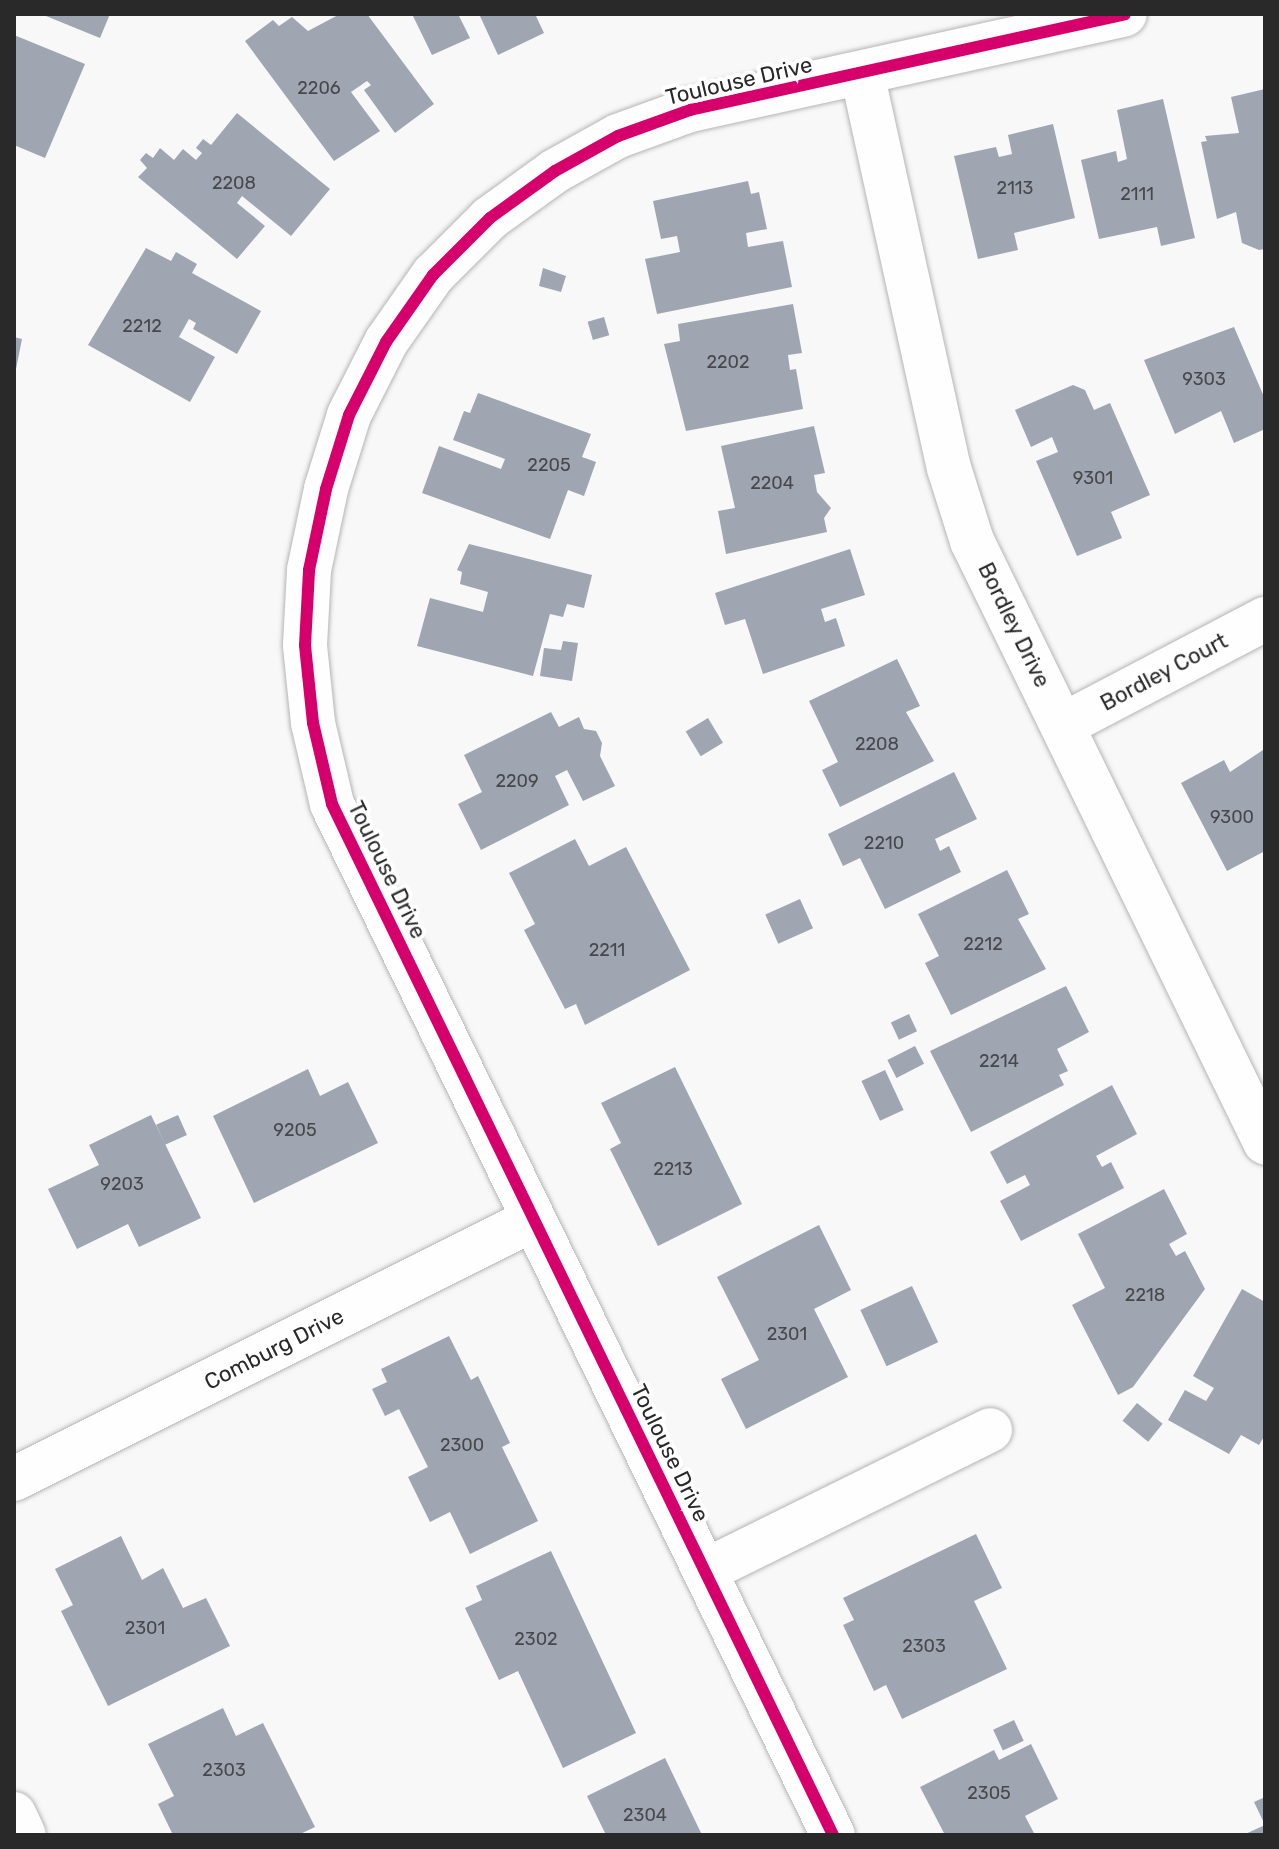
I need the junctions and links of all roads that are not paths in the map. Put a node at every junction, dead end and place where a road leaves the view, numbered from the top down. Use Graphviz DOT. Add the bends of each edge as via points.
graph roads {
  1 [pos="1125,14"];
  2 [pos="862,73"];
  3 [pos="1265,619"];
  4 [pos="1063,725"];
  5 [pos="1265,1142"];
  6 [pos="534,1219"];
  7 [pos="990,1430"];
  8 [pos="14,1479"];
  9 [pos="705,1571"];
  10 [pos="14,1814"];
  11 [pos="24,1835"];
  12 [pos="833,1835"];
  1 -- 2 [label="street, Toulouse Drive"];
  2 -- 4 [label="street, Bordley Drive" via="949,468 972,541"];
  2 -- 6 [label="street, Toulouse Drive" via="690,110 618,136 555,171 490,218 433,275 386,342 349,415 326,489 309,570 305,645 313,723 332,804"];
  3 -- 4 [label="street, Bordley Court"];
  4 -- 5 [label="street, Bordley Drive"];
  6 -- 8 [label="street, Comburg Drive"];
  6 -- 9 [label="street, Toulouse Drive"];
  7 -- 9 [label="street"];
  9 -- 12 [label="street, Toulouse Drive"];
  10 -- 11 [label="street"];
}
